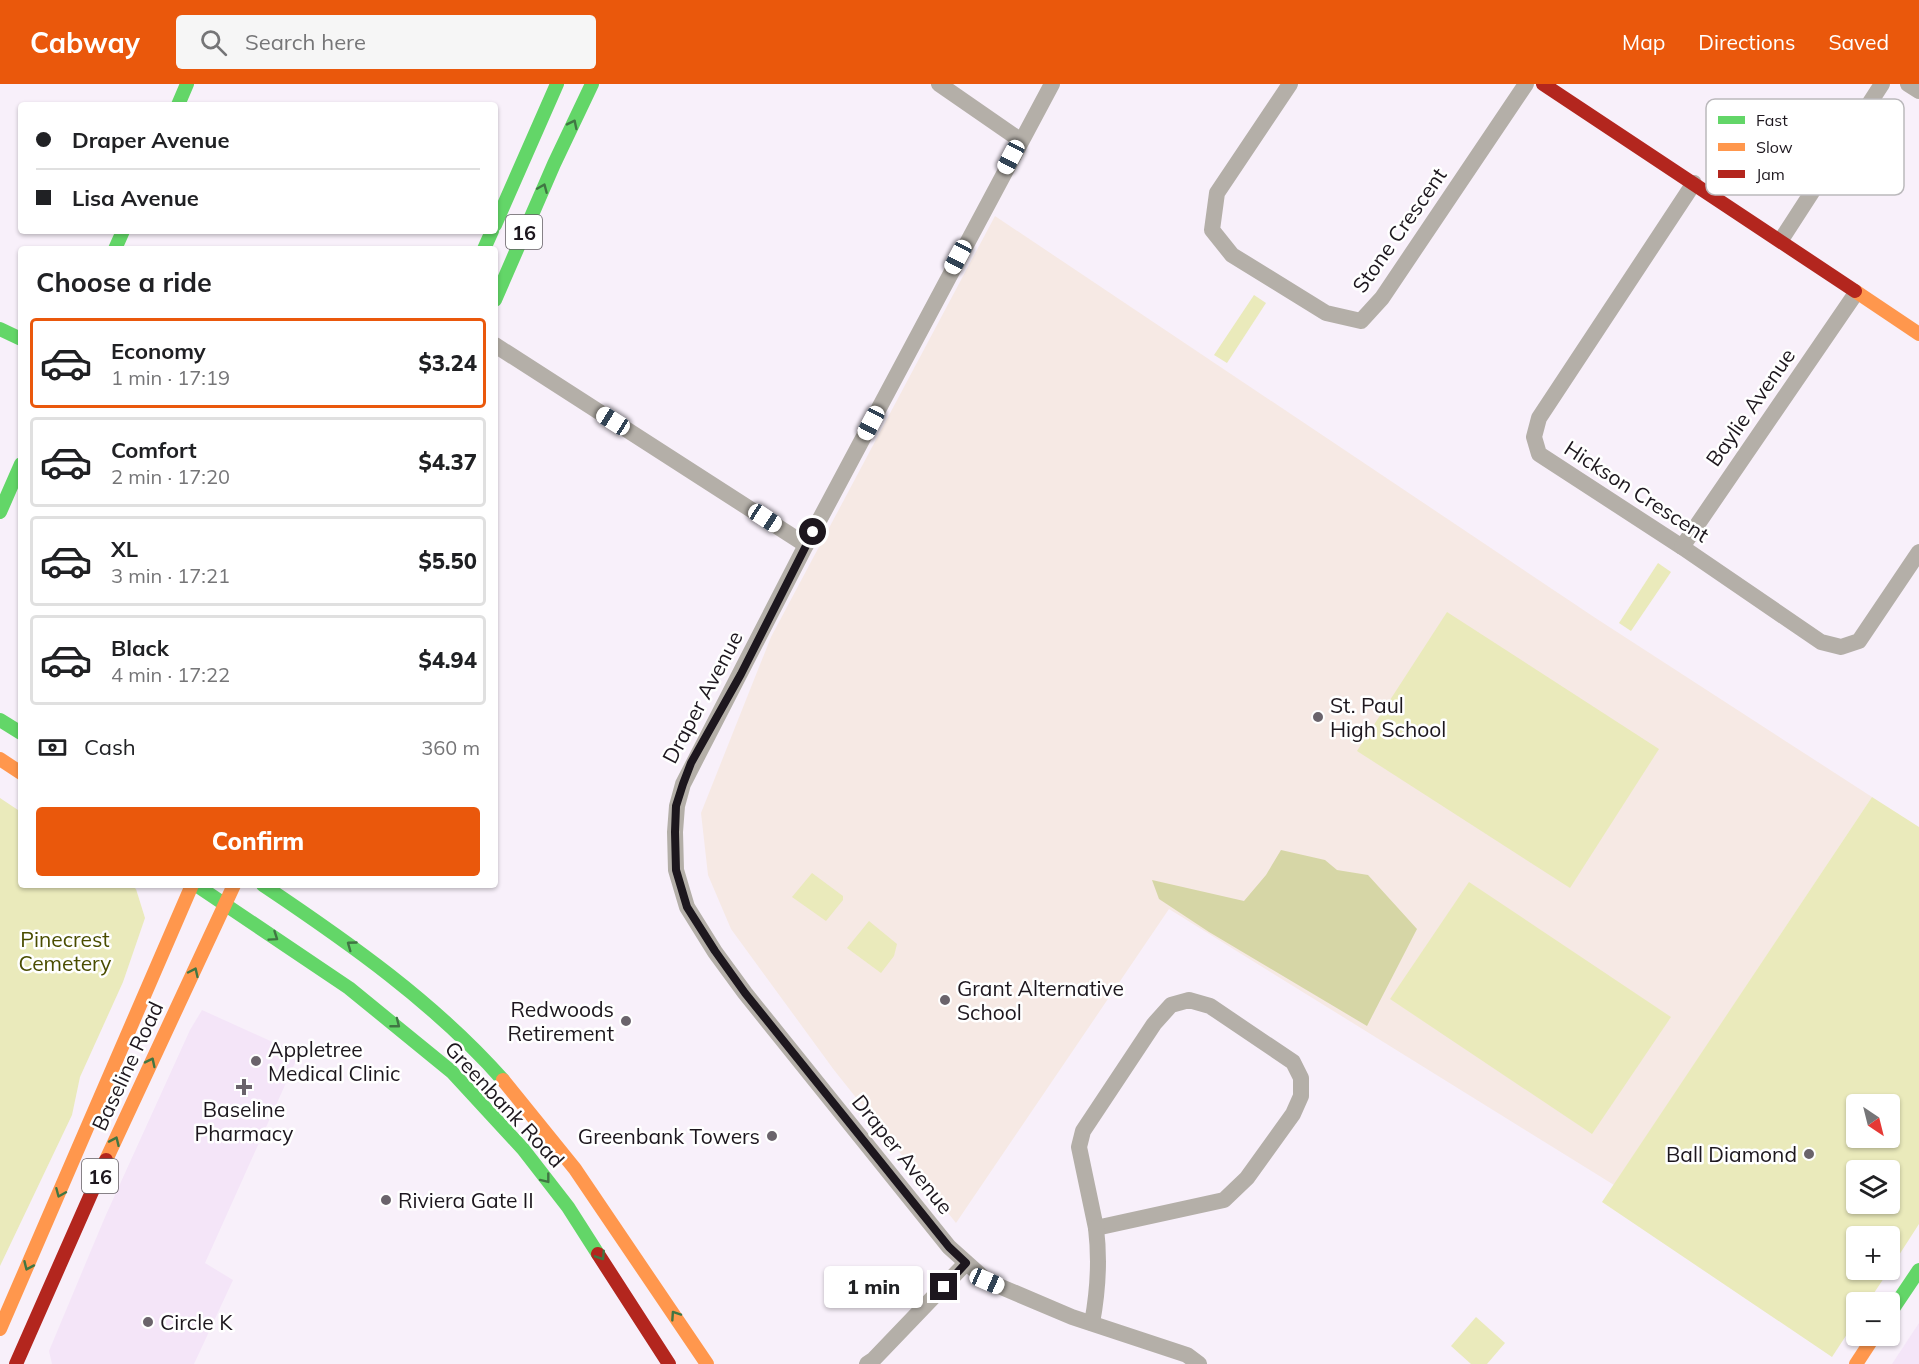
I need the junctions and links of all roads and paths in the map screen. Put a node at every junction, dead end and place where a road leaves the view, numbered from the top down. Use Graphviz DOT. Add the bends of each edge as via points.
graph roads {
  1 [pos="187,84"];
  2 [pos="557,84"];
  3 [pos="592,84"];
  4 [pos="939,84"];
  5 [pos="1052,84"];
  6 [pos="1290,84"];
  7 [pos="1526,84"];
  8 [pos="1543,84"];
  9 [pos="1882,84"];
  10 [pos="1908,84"];
  11 [pos="1919,91"];
  12 [pos="1872,99"];
  13 [pos="179,102"];
  14 [pos="1020,140"];
  15 [pos="1694,183"];
  16 [pos="1706,191"];
  17 [pos="1712,195"];
  18 [pos="1810,195"];
  19 [pos="498,218"];
  20 [pos="1781,240"];
  21 [pos="1856,292"];
  22 [pos="498,293"];
  23 [pos="0,329"];
  24 [pos="1919,334"];
  25 [pos="18,338"];
  26 [pos="498,347"];
  27 [pos="18,471"];
  28 [pos="0,512"];
  29 [pos="806,545"];
  30 [pos="1682,547"];
  31 [pos="1919,552"];
  32 [pos="0,720"];
  33 [pos="18,731"];
  34 [pos="0,759"];
  35 [pos="18,771"];
  36 [pos="193,888"];
  37 [pos="199,888"];
  38 [pos="233,888"];
  39 [pos="268,888"];
  40 [pos="226,904"];
  41 [pos="1096,1228"];
  42 [pos="966,1263"];
  43 [pos="1919,1270"];
  44 [pos="1900,1298"];
  45 [pos="1092,1323"];
  46 [pos="0,1329"];
  47 [pos="1868,1346"];
  48 [pos="0,1360"];
  49 [pos="7,1364"];
  50 [pos="16,1364"];
  51 [pos="669,1364"];
  52 [pos="707,1364"];
  53 [pos="867,1364"];
  54 [pos="1199,1364"];
  55 [pos="1856,1364"];
  1 -- 13 [label="main road"];
  2 -- 19 [label="main road, 16"];
  22 -- 3 [label="main road, 16, one-way"];
  4 -- 14 [label="street"];
  5 -- 14 [label="street, Draper Avenue"];
  6 -- 7 [label="street, Stone Crescent" via="1217,194 1212,230 1232,255 1326,313 1361,321 1382,298"];
  8 -- 15 [label="main road"];
  9 -- 12 [label="street"];
  10 -- 11 [label="street"];
  14 -- 29 [label="street, Draper Avenue"];
  15 -- 16 [label="main road"];
  15 -- 30 [label="street, Hickson Crescent" via="1539,418 1534,437 1539,454"];
  17 -- 20 [label="main road"];
  18 -- 20 [label="street"];
  20 -- 21 [label="main road"];
  21 -- 24 [label="main road"];
  21 -- 30 [label="street, Baylie Avenue"];
  23 -- 25 [label="main road"];
  26 -- 29 [label="street"];
  27 -- 28 [label="main road"];
  29 -- 42 [label="street, Draper Avenue" via="691,763 676,806 676,870 687,907 745,993 949,1247"];
  30 -- 31 [label="street, Hickson Crescent" via="1821,642 1841,647 1859,641"];
  32 -- 33 [label="main road"];
  34 -- 35 [label="main road"];
  36 -- 46 [label="main road, Baseline Road / 16, one-way"];
  37 -- 40 [label="main road, Greenbank Road"];
  38 -- 40 [label="main road, Baseline Road / 16"];
  52 -- 39 [label="main road, Greenbank Road, one-way" via="587,1185 531,1110 484,1057 392,976"];
  50 -- 40 [label="main road, Baseline Road / 16, one-way" via="133,1100"];
  40 -- 51 [label="main road, Greenbank Road, one-way" via="349,988 452,1072 523,1149 568,1207"];
  41 -- 41 [label="street" via="1224,1200 1247,1178 1293,1114 1301,1096 1301,1078 1293,1062 1210,1006 1189,1000 1171,1005 1154,1024 1083,1131 1079,1147"];
  41 -- 45 [label="street" via="1100,1255"];
  42 -- 45 [label="street, Draper Avenue" via="987,1281"];
  42 -- 53 [label="street"];
  43 -- 44 [label="main road"];
  45 -- 54 [label="street, Draper Avenue" via="1187,1355"];
  47 -- 55 [label="main road"];
  48 -- 49 [label="street"];
}
